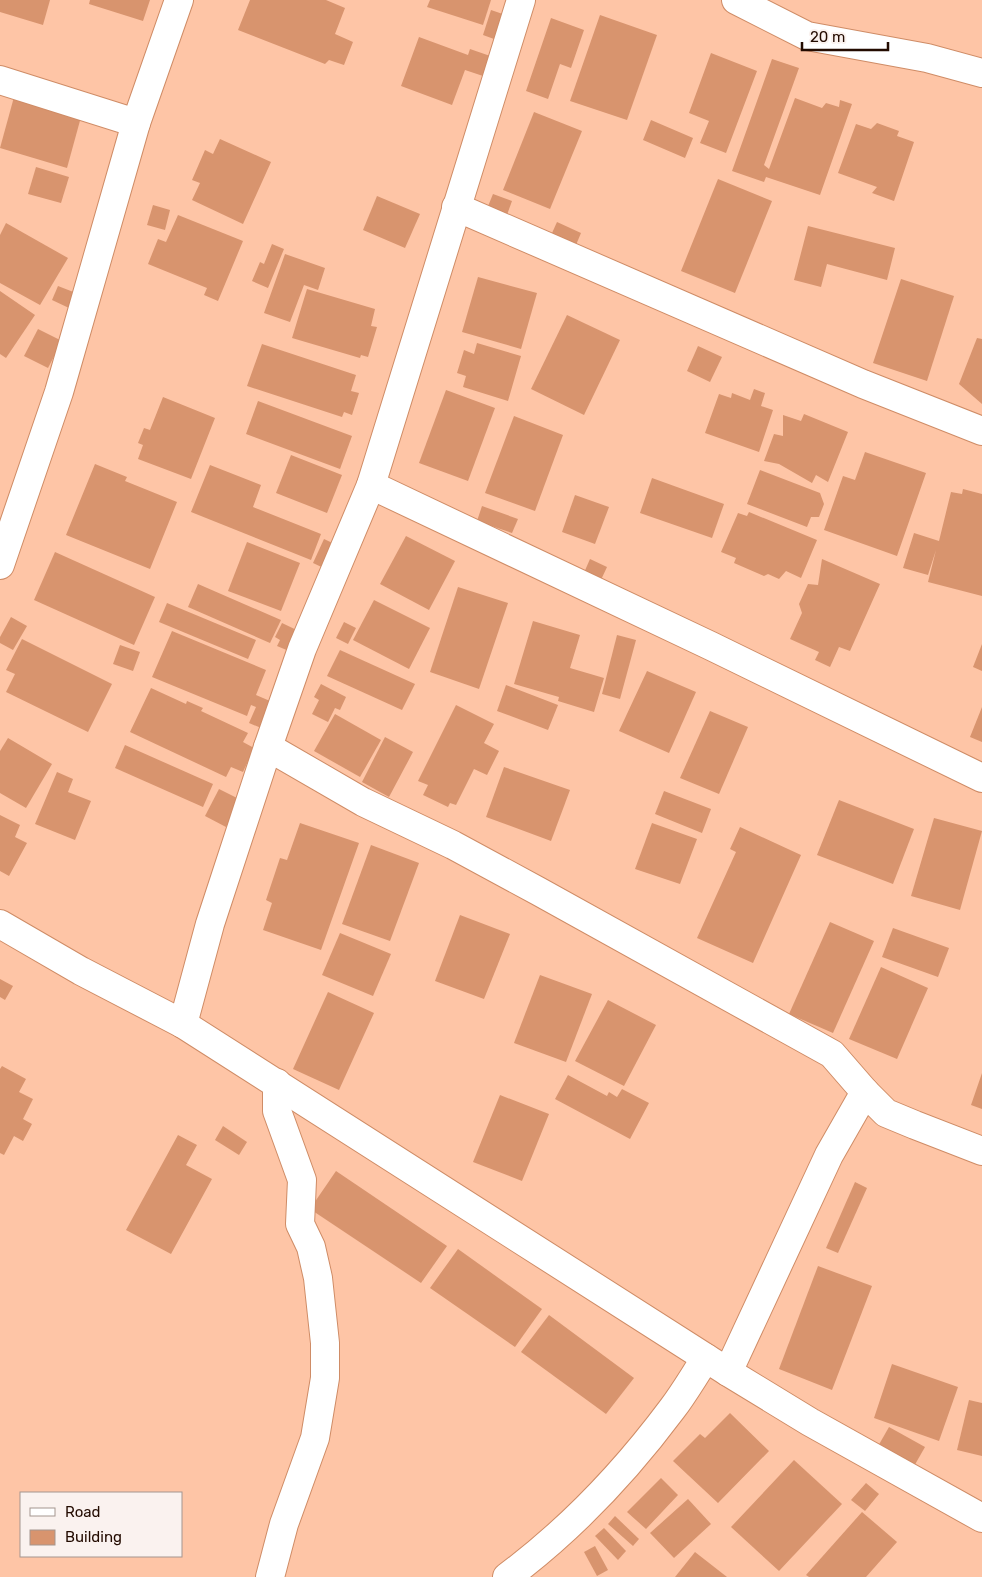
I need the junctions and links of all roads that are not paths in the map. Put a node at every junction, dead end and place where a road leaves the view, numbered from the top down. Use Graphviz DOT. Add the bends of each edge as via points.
graph roads {
  1 [pos="180,0"];
  2 [pos="521,0"];
  3 [pos="743,1"];
  4 [pos="982,73"];
  5 [pos="0,80"];
  6 [pos="136,123"];
  7 [pos="456,207"];
  8 [pos="982,432"];
  9 [pos="371,485"];
  10 [pos="0,565"];
  11 [pos="268,747"];
  12 [pos="982,778"];
  13 [pos="0,924"];
  14 [pos="183,1024"];
  15 [pos="277,1083"];
  16 [pos="865,1092"];
  17 [pos="982,1151"];
  18 [pos="717,1365"];
  19 [pos="982,1518"];
  20 [pos="270,1577"];
  21 [pos="509,1577"];
  1 -- 6 [label="street"];
  2 -- 7 [label="street"];
  3 -- 4 [label="street" via="807,36 927,58"];
  5 -- 6 [label="street"];
  6 -- 10 [label="street" via="59,392"];
  7 -- 8 [label="street" via="854,380"];
  7 -- 9 [label="street"];
  9 -- 11 [label="street" via="302,649"];
  9 -- 12 [label="street"];
  11 -- 14 [label="street" via="210,924"];
  11 -- 16 [label="street" via="363,802 530,886 832,1054"];
  13 -- 14 [label="street"];
  14 -- 15 [label="street"];
  15 -- 18 [label="street"];
  15 -- 20 [label="street" via="277,1111 302,1180 300,1224 311,1247 318,1278 325,1378 315,1438 284,1524"];
  16 -- 17 [label="street" via="886,1112"];
  16 -- 18 [label="street"];
  18 -- 19 [label="street" via="810,1422"];
  18 -- 21 [label="street" via="674,1407 638,1454 590,1504"];
}
